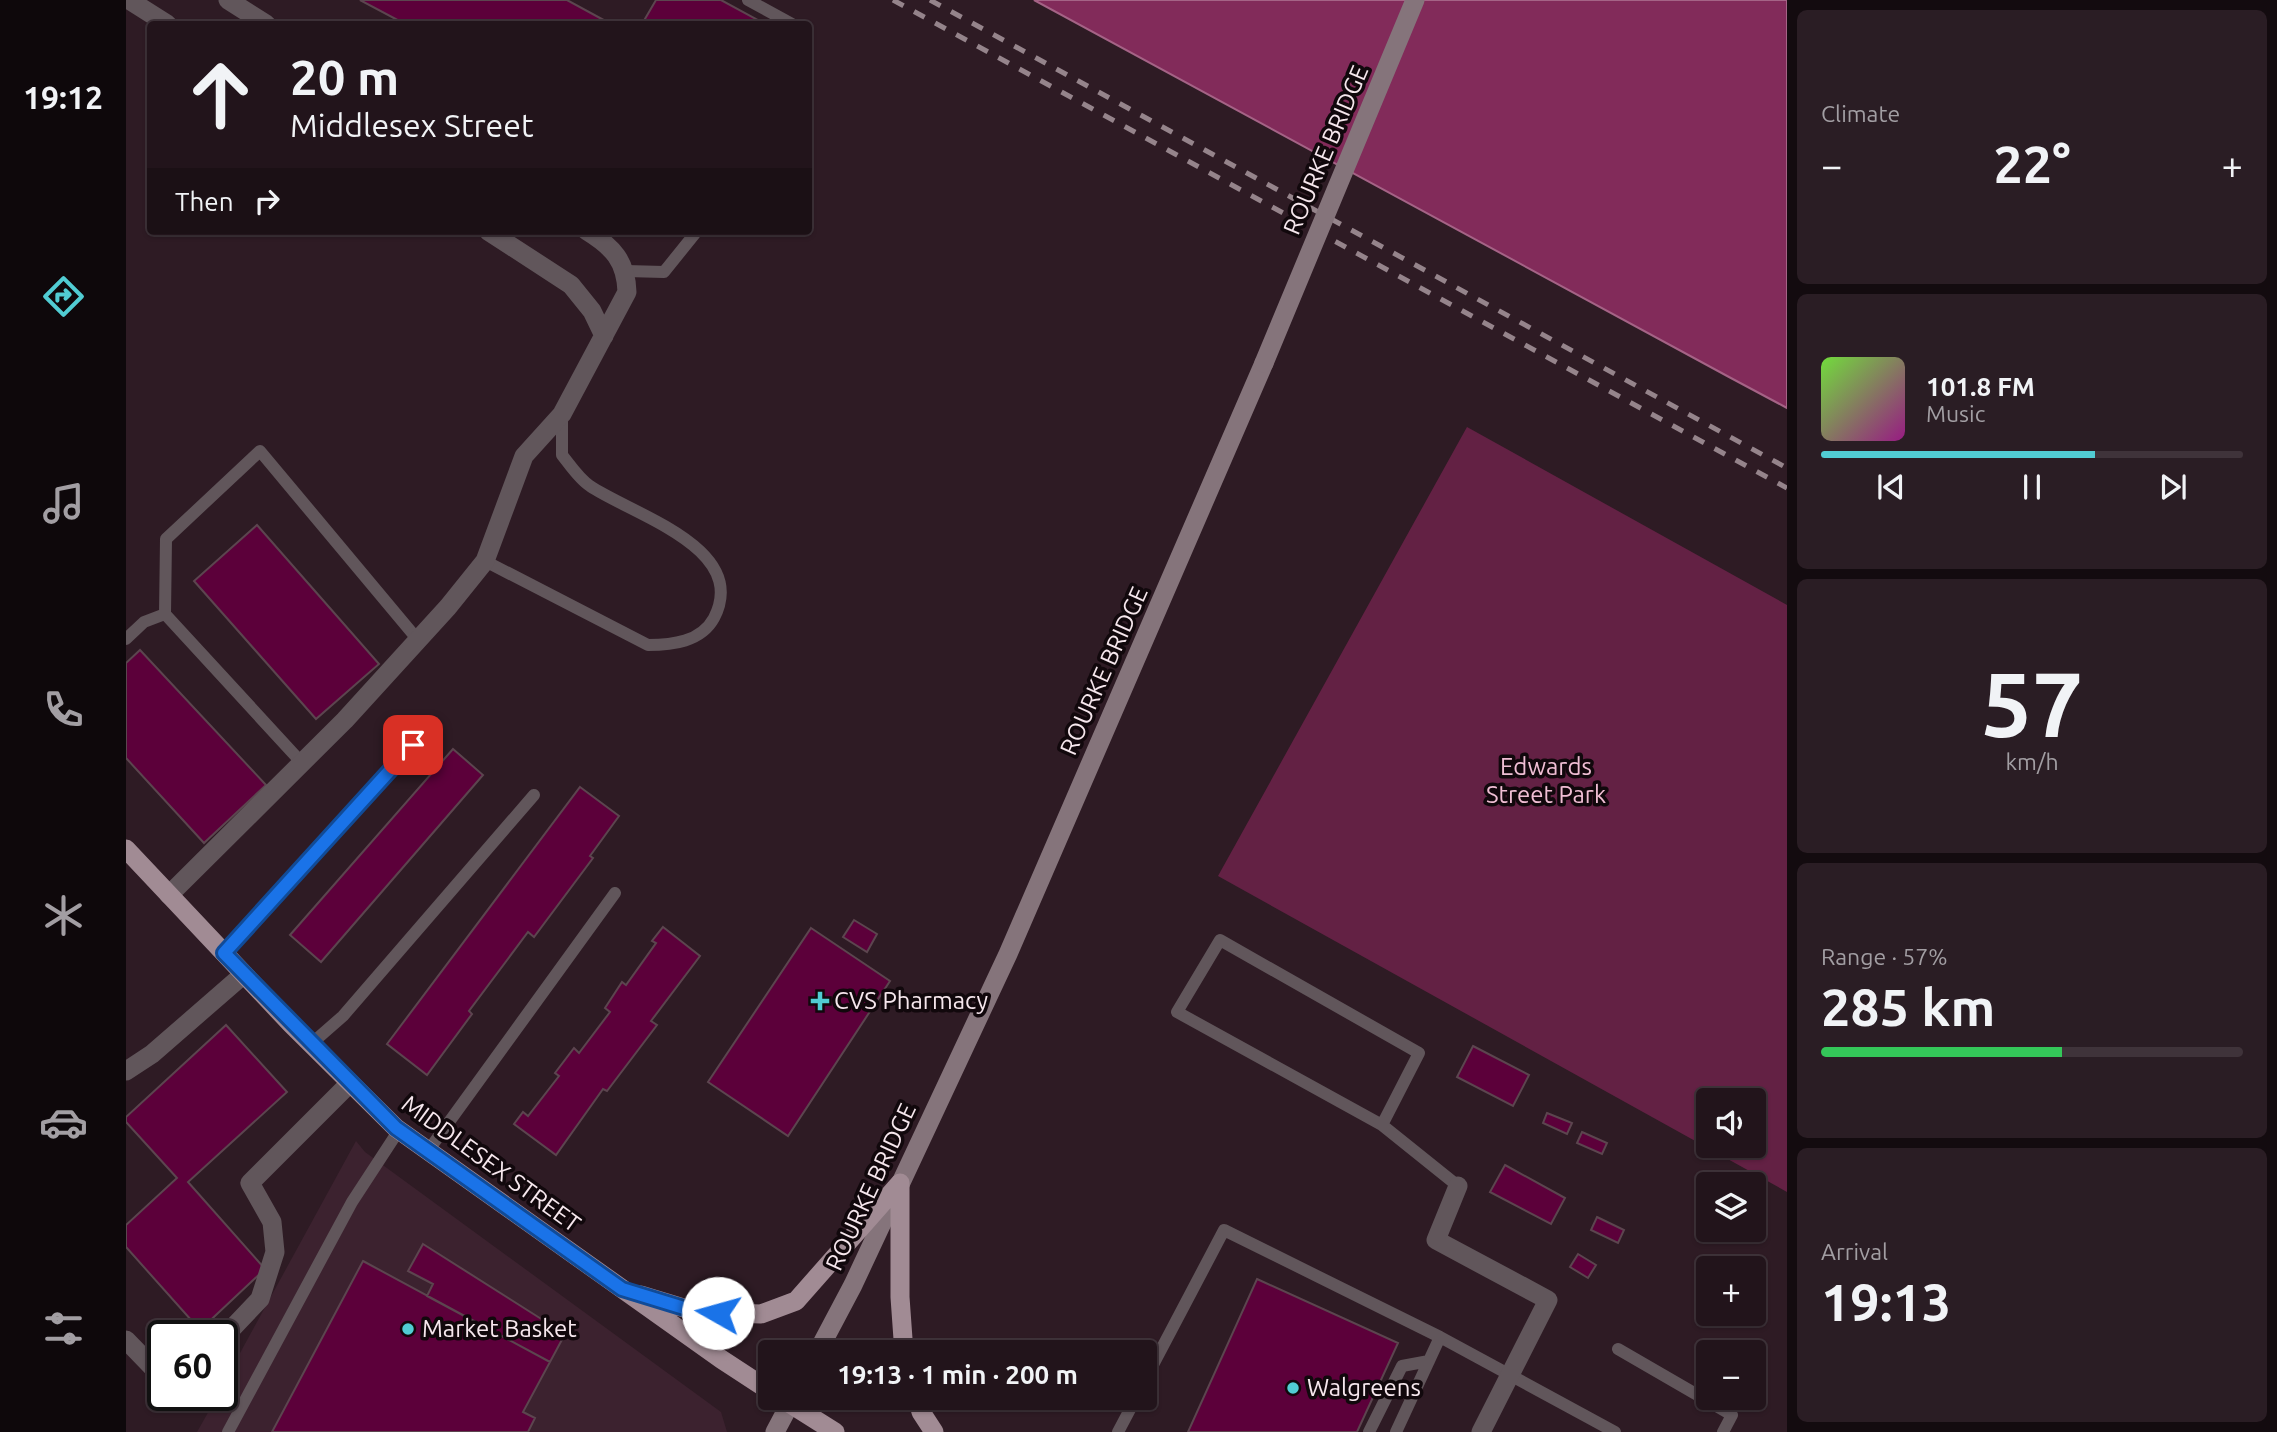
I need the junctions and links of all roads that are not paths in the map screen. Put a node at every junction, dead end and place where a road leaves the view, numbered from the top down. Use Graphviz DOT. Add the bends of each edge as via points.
graph roads {
  1 [pos="129,0"];
  2 [pos="228,0"];
  3 [pos="748,0"];
  4 [pos="1415,0"];
  5 [pos="162,21"];
  6 [pos="261,21"];
  7 [pos="786,21"];
  8 [pos="494,235"];
  9 [pos="592,235"];
  10 [pos="694,235"];
  11 [pos="626,271"];
  12 [pos="604,336"];
  13 [pos="562,414"];
  14 [pos="485,561"];
  15 [pos="165,614"];
  16 [pos="126,639"];
  17 [pos="418,640"];
  18 [pos="413,745"];
  19 [pos="302,763"];
  20 [pos="534,795"];
  21 [pos="126,849"];
  22 [pos="615,893"];
  23 [pos="169,895"];
  24 [pos="224,953"];
  25 [pos="244,974"];
  26 [pos="312,1044"];
  27 [pos="126,1071"];
  28 [pos="350,1083"];
  29 [pos="1382,1125"];
  30 [pos="399,1130"];
  31 [pos="428,1151"];
  32 [pos="900,1183"];
  33 [pos="1458,1186"];
  34 [pos="622,1289"];
  35 [pos="238,1322"];
  36 [pos="1440,1337"];
  37 [pos="126,1340"];
  38 [pos="824,1340"];
  39 [pos="903,1340"];
  40 [pos="1618,1349"];
  41 [pos="1157,1357"];
  42 [pos="1429,1361"];
  43 [pos="147,1362"];
  44 [pos="1510,1376"];
  45 [pos="758,1383"];
  46 [pos="784,1410"];
  47 [pos="803,1410"];
  48 [pos="920,1410"];
  49 [pos="1130,1410"];
  50 [pos="228,1432"];
  51 [pos="775,1432"];
  52 [pos="835,1432"];
  53 [pos="934,1432"];
  54 [pos="1118,1432"];
  55 [pos="1369,1432"];
  56 [pos="1396,1432"];
  57 [pos="1481,1432"];
  58 [pos="1615,1432"];
  59 [pos="1723,1432"];
  1 -- 5 [label="street"];
  2 -- 6 [label="street"];
  3 -- 7 [label="lane"];
  4 -- 32 [label="main road, ROURKE BRIDGE, bridge" via="1264,363 1013,942"];
  8 -- 12 [label="street" via="571,285 592,311"];
  9 -- 11 [label="street" via="617,253"];
  10 -- 11 [label="lane" via="664,272"];
  11 -- 12 [label="street" via="627,292"];
  12 -- 13 [label="street"];
  13 -- 14 [label="street" via="524,456"];
  13 -- 14 [label="lane" via="562,455 587,485 706,555 719,574 721,599 713,621 694,638 648,645"];
  14 -- 17 [label="street"];
  15 -- 16 [label="lane" via="144,622"];
  15 -- 17 [label="lane" via="166,539 260,451"];
  15 -- 19 [label="lane"];
  17 -- 19 [label="street"];
  18 -- 24 [label="lane"];
  19 -- 23 [label="street"];
  20 -- 26 [label="lane" via="343,1016"];
  21 -- 23 [label="main road, MIDDLESEX STREET"];
  22 -- 31 [label="lane"];
  23 -- 24 [label="main road, MIDDLESEX STREET"];
  24 -- 25 [label="main road, MIDDLESEX STREET"];
  25 -- 26 [label="main road, MIDDLESEX STREET"];
  25 -- 27 [label="street"];
  26 -- 28 [label="main road, MIDDLESEX STREET"];
  28 -- 30 [label="main road, MIDDLESEX STREET"];
  28 -- 35 [label="street" via="250,1183 272,1222 275,1252 260,1299"];
  29 -- 29 [label="lane" via="1419,1053 1220,940 1177,1012"];
  29 -- 33 [label="lane"];
  30 -- 31 [label="main road, MIDDLESEX STREET"];
  30 -- 50 [label="lane" via="352,1202"];
  31 -- 34 [label="main road, MIDDLESEX STREET"];
  32 -- 34 [label="main road" via="796,1301 761,1314 697,1312"];
  32 -- 38 [label="main road, ROURKE BRIDGE"];
  32 -- 39 [label="main road"];
  33 -- 44 [label="street" via="1436,1240 1548,1300"];
  34 -- 45 [label="main road, MIDDLESEX STREET"];
  36 -- 41 [label="lane" via="1224,1230"];
  36 -- 42 [label="lane"];
  36 -- 44 [label="lane"];
  37 -- 43 [label="street"];
  40 -- 59 [label="lane" via="1732,1415"];
  42 -- 55 [label="lane" via="1402,1366"];
  42 -- 56 [label="lane"];
  44 -- 57 [label="street"];
  44 -- 58 [label="lane"];
  46 -- 51 [label="main road"];
  47 -- 52 [label="main road"];
  48 -- 53 [label="main road"];
  49 -- 54 [label="lane"];
}
